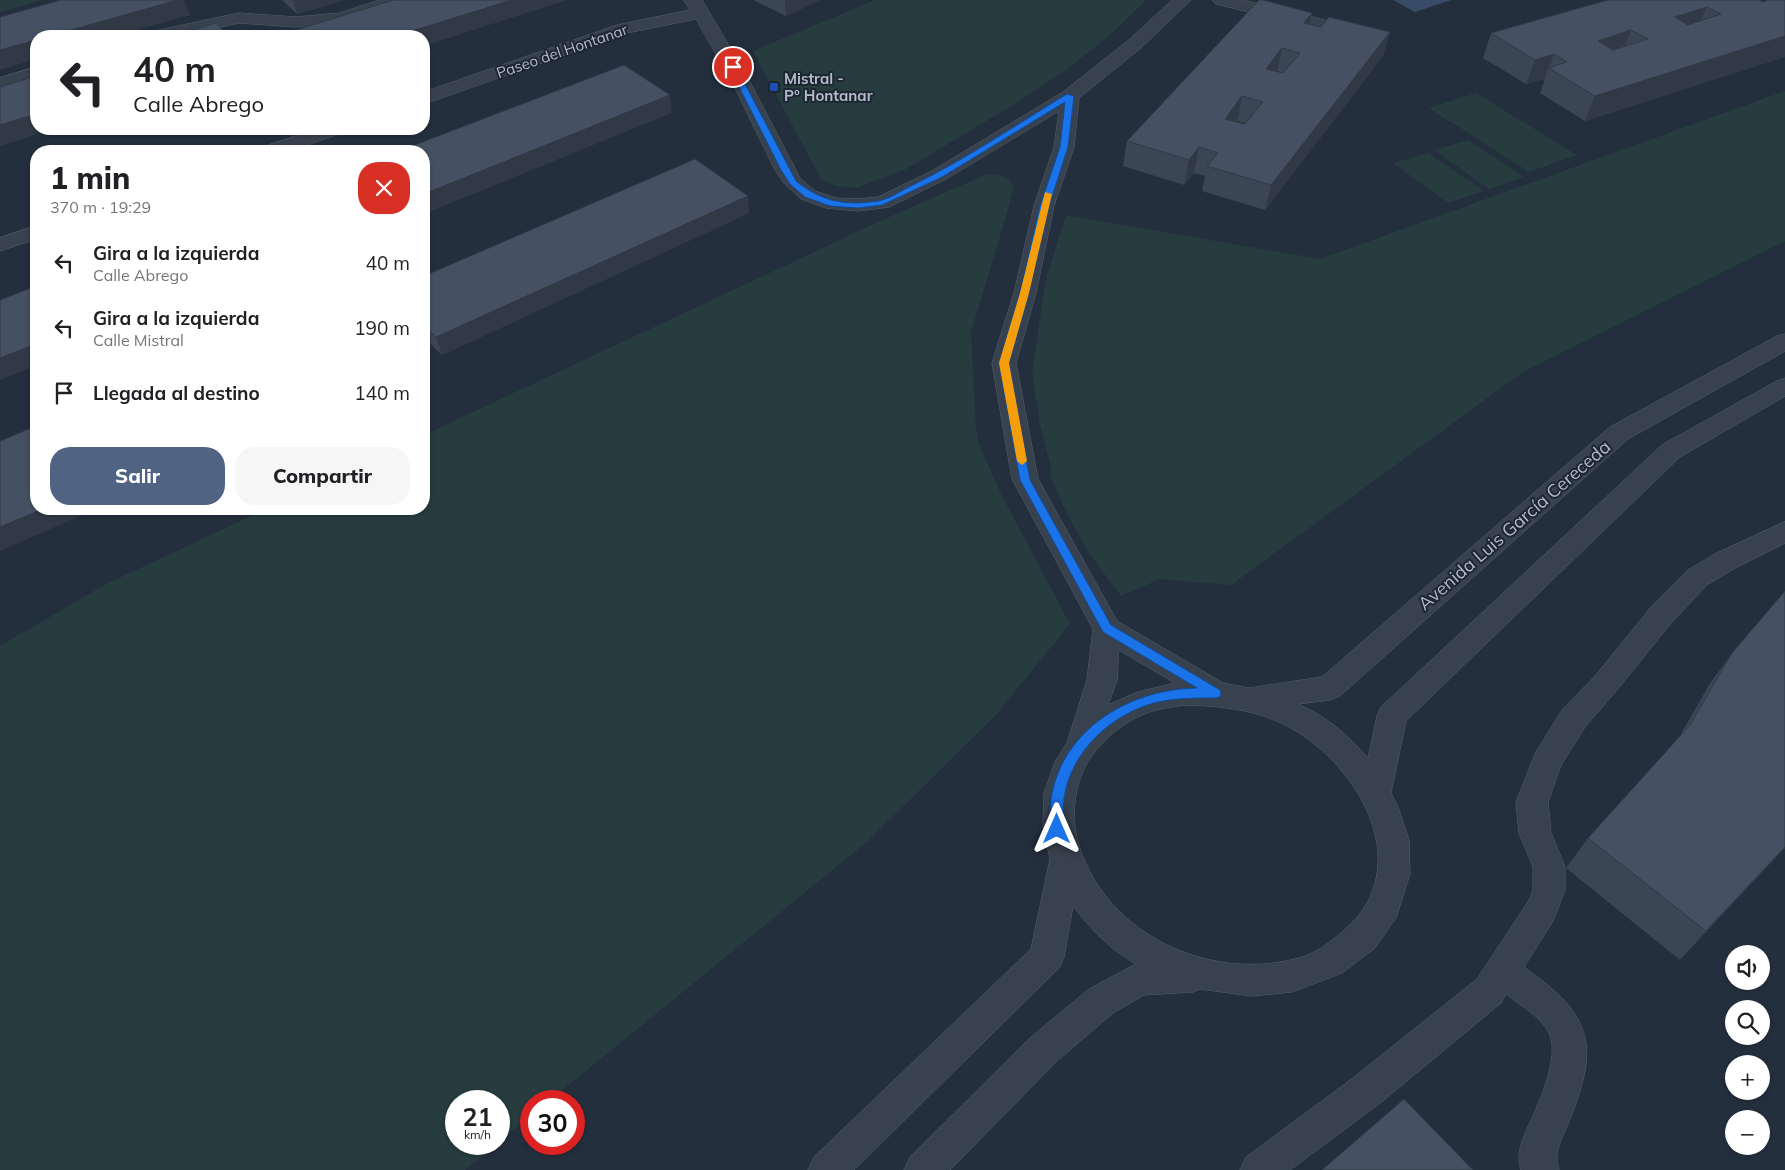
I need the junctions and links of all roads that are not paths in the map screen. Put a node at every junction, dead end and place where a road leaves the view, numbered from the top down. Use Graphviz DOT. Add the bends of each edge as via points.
graph roads {
  1 [pos="397,0"];
  2 [pos="1182,0"];
  3 [pos="1222,0"];
  4 [pos="697,7"];
  5 [pos="184,30"];
  6 [pos="1368,36"];
  7 [pos="30,74"];
  8 [pos="0,84"];
  9 [pos="430,96"];
  10 [pos="1070,96"];
  11 [pos="317,135"];
  12 [pos="288,145"];
  13 [pos="30,234"];
  14 [pos="0,245"];
  15 [pos="1785,341"];
  16 [pos="1785,386"];
  17 [pos="1785,532"];
  18 [pos="1107,629"];
  19 [pos="1215,693"];
  20 [pos="1248,698"];
  21 [pos="1079,746"];
  22 [pos="1376,792"];
  23 [pos="1066,860"];
  24 [pos="1502,971"];
  25 [pos="1204,975"];
  26 [pos="827,1170"];
  27 [pos="923,1170"];
  28 [pos="1259,1170"];
  29 [pos="1540,1170"];
  1 -- 5 [label="street" via="341,18 296,22 239,18"];
  2 -- 10 [label="street" via="1136,44"];
  3 -- 6 [label="street"];
  4 -- 9 [label="street, Paseo del Hontanar" via="623,29"];
  4 -- 10 [label="street" via="740,80 793,182 808,195 833,204 858,205 889,200 939,175"];
  7 -- 8 [label="street"];
  10 -- 18 [label="street" via="1064,147 1044,206 1025,293 1004,363 1025,480"];
  11 -- 12 [label="street"];
  13 -- 14 [label="street"];
  15 -- 20 [label="street, Avenida Luis García Cereceda" via="1619,433 1330,688"];
  16 -- 22 [label="street" via="1670,452 1392,716"];
  17 -- 24 [label="street" via="1698,577 1662,614 1574,718 1547,762 1532,802 1535,833 1550,867 1550,890"];
  18 -- 19 [label="street"];
  18 -- 21 [label="street" via="1102,680"];
  19 -- 20 [label="street"];
  19 -- 21 [label="street" via="1185,693 1153,699 1124,710"];
  20 -- 22 [label="street" via="1308,723 1335,742 1358,766"];
  21 -- 23 [label="street" via="1065,771 1058,799 1057,829"];
  22 -- 25 [label="street" via="1388,819 1394,849 1393,878 1384,906 1369,931 1346,952 1317,969 1281,979 1243,981"];
  23 -- 25 [label="street" via="1081,891 1104,919 1132,944 1167,963"];
  23 -- 26 [label="street" via="1047,957"];
  24 -- 28 [label="street" via="1489,991 1423,1046"];
  24 -- 29 [label="street" via="1539,998 1563,1024 1569,1043 1561,1098 1536,1160"];
  25 -- 27 [label="street" via="1140,980 1101,1001 1043,1050"];
}
